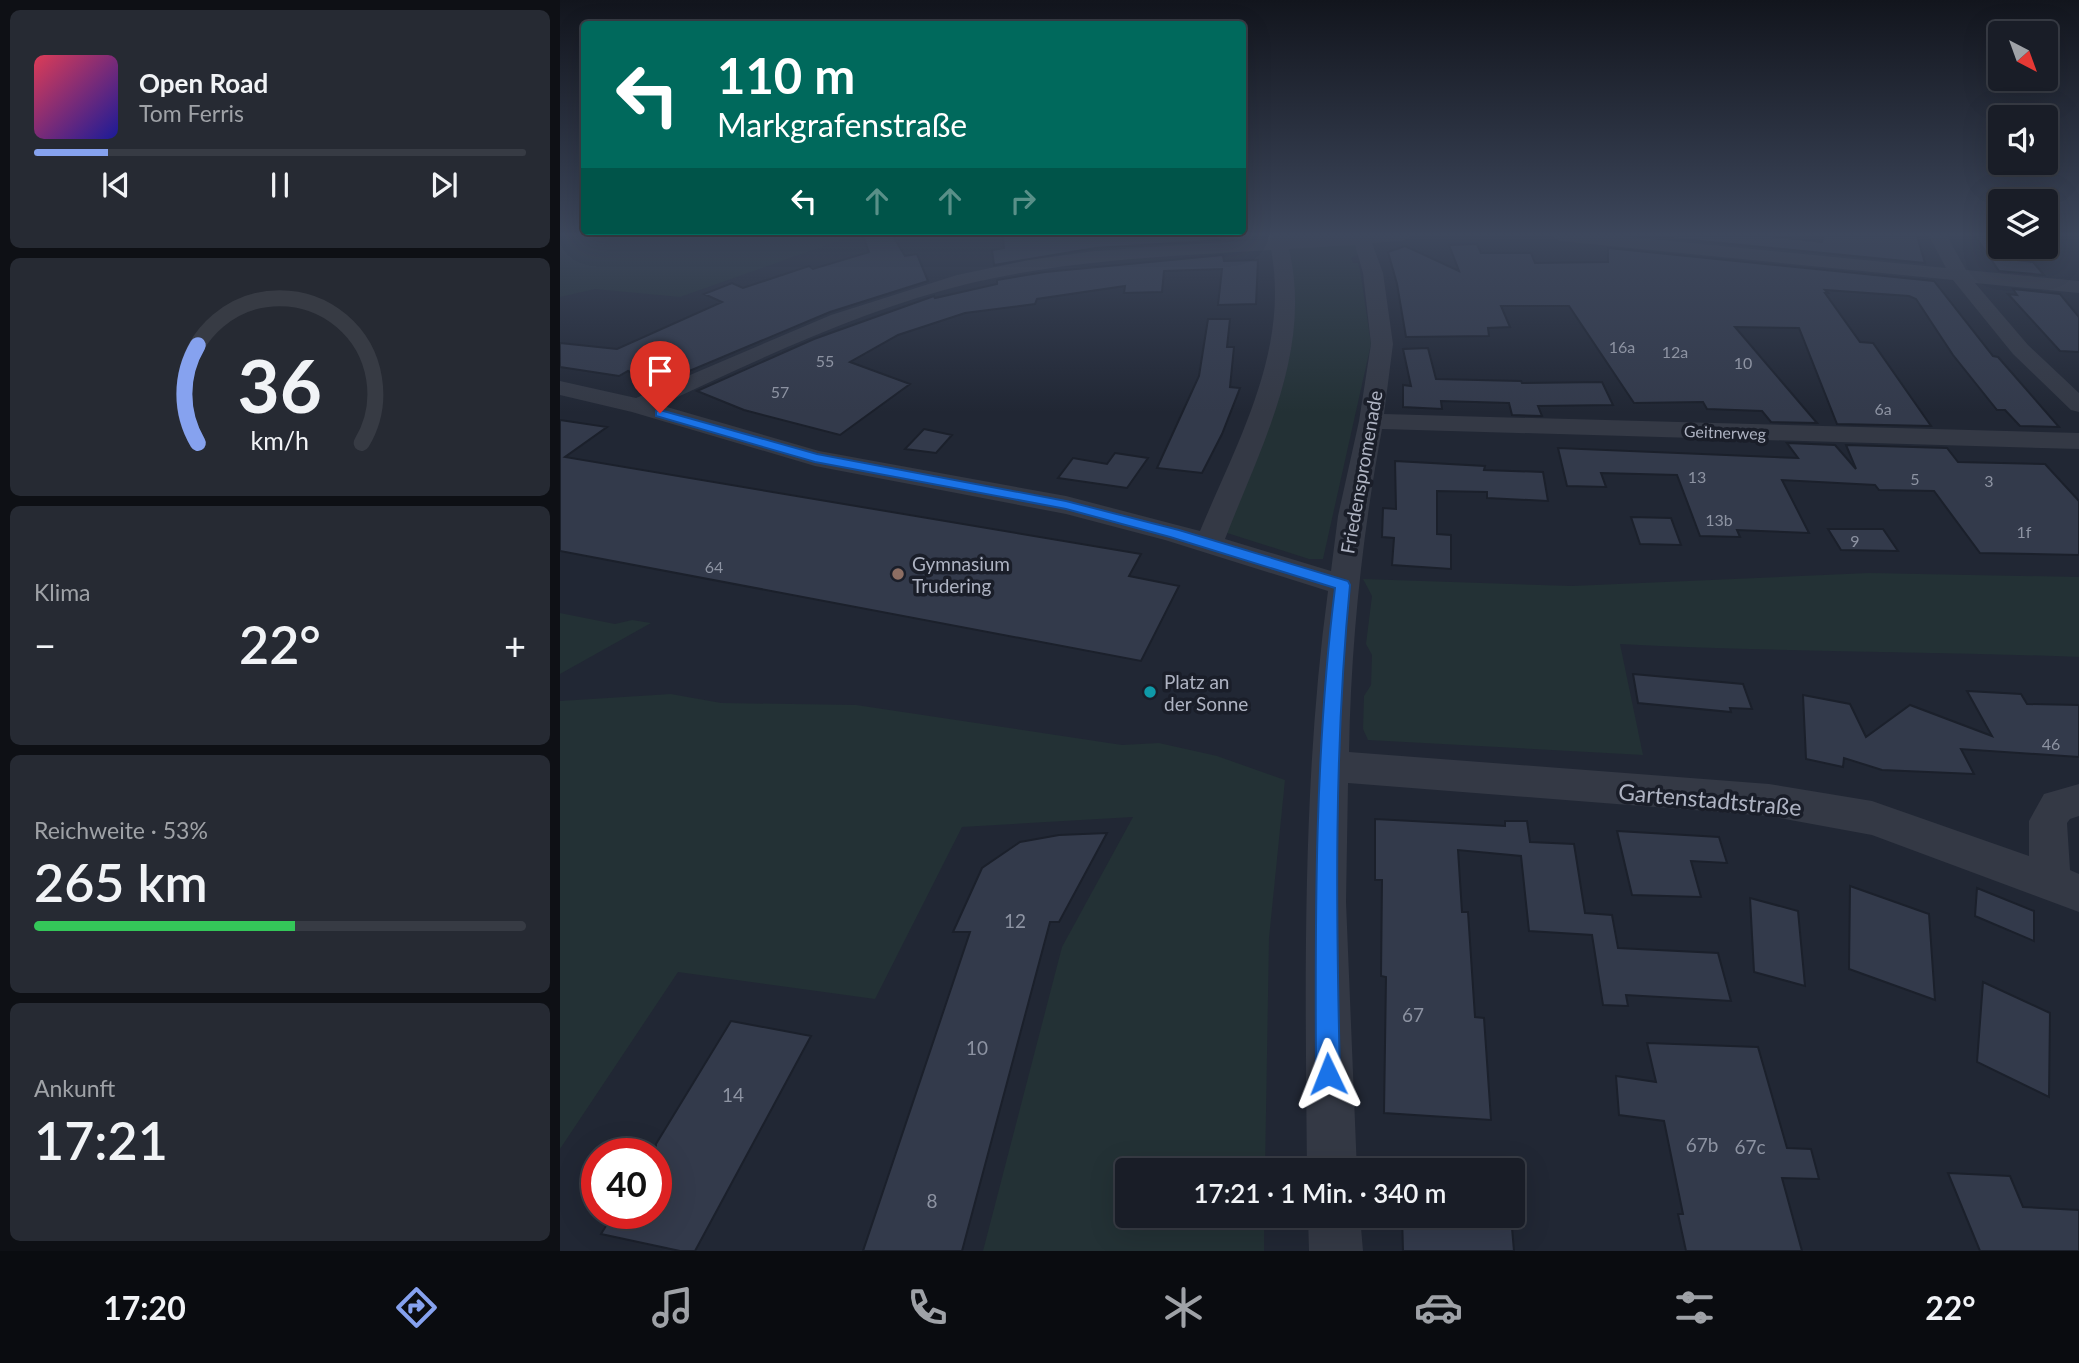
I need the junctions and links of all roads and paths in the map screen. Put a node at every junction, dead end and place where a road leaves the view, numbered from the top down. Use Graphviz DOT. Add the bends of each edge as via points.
graph roads {
  1 [pos="912,294"];
  2 [pos="1284,294"];
  3 [pos="1377,294"];
  4 [pos="1975,294"];
  5 [pos="560,388"];
  6 [pos="2079,405"];
  7 [pos="638,406"];
  8 [pos="1371,421"];
  9 [pos="2079,441"];
  10 [pos="1209,544"];
  11 [pos="1343,585"];
  12 [pos="1329,766"];
  13 [pos="2079,800"];
  14 [pos="2065,887"];
  15 [pos="1332,1158"];
  16 [pos="1335,1228"];
  17 [pos="1336,1251"];
  1 -- 7 [label="street" via="818,328"];
  2 -- 10 [label="street" via="1286,312 1275,380"];
  3 -- 8 [label="street, Friedenspromenade" via="1382,344"];
  4 -- 6 [label="street" via="2055,385"];
  5 -- 7 [label="street"];
  7 -- 10 [label="street" via="815,458 1066,505"];
  8 -- 9 [label="street, Geitnerweg"];
  8 -- 11 [label="street, Friedenspromenade"];
  10 -- 11 [label="street"];
  11 -- 12 [label="street, Friedenspromenade"];
  12 -- 14 [label="street, Gartenstadtstraße" via="1769,800 1872,818"];
  12 -- 15 [label="street, Friedenspromenade" via="1325,902"];
  13 -- 14 [label="street" via="2057,806 2048,821"];
  16 -- 17 [label="street"];
}
